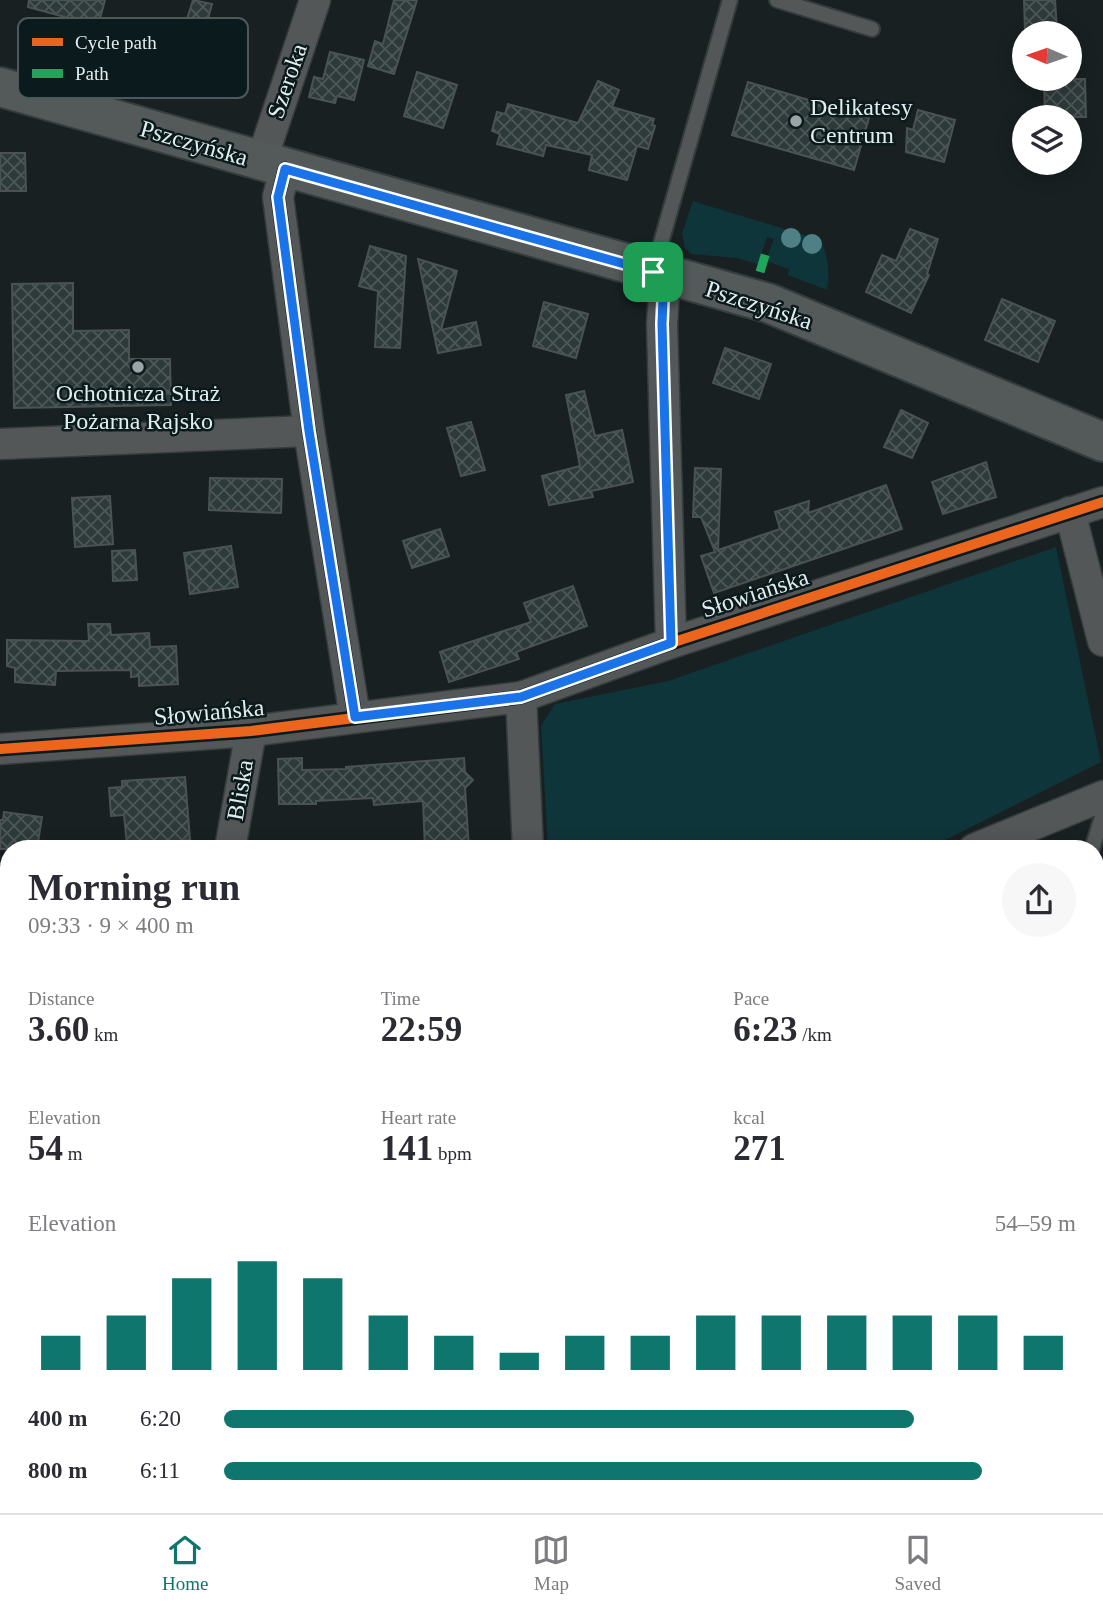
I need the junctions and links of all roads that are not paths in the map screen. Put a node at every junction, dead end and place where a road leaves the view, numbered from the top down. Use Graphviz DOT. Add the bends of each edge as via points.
graph roads {
  1 [pos="315,0"];
  2 [pos="730,0"];
  3 [pos="777,0"];
  4 [pos="872,29"];
  5 [pos="0,87"];
  6 [pos="18,92"];
  7 [pos="38,98"];
  8 [pos="273,165"];
  9 [pos="659,274"];
  10 [pos="309,431"];
  11 [pos="1100,431"];
  12 [pos="0,444"];
  13 [pos="1103,502"];
  14 [pos="1070,512"];
  15 [pos="1103,641"];
  16 [pos="671,643"];
  17 [pos="521,697"];
  18 [pos="355,717"];
  19 [pos="251,731"];
  20 [pos="0,749"];
  21 [pos="1103,796"];
  22 [pos="1103,814"];
  23 [pos="232,840"];
  24 [pos="528,840"];
  25 [pos="996,840"];
  26 [pos="1095,840"];
  1 -- 8 [label="street, Szeroka"];
  2 -- 9 [label="lane"];
  3 -- 4 [label="lane"];
  5 -- 6 [label="main road, Pszczyńska"];
  7 -- 8 [label="main road, Pszczyńska"];
  8 -- 9 [label="main road, Pszczyńska"];
  8 -- 10 [label="street, Szeroka"];
  9 -- 11 [label="main road, Pszczyńska" via="768,303"];
  9 -- 16 [label="street"];
  10 -- 12 [label="street"];
  10 -- 18 [label="street, Szeroka"];
  13 -- 14 [label="street, Słowiańska"];
  14 -- 15 [label="street"];
  14 -- 16 [label="street, Słowiańska"];
  16 -- 17 [label="street, Słowiańska"];
  17 -- 18 [label="street, Słowiańska"];
  17 -- 24 [label="street"];
  18 -- 19 [label="street, Słowiańska"];
  19 -- 20 [label="street, Słowiańska"];
  19 -- 23 [label="street, Bliska"];
  21 -- 25 [label="street"];
  22 -- 26 [label="lane"];
}
